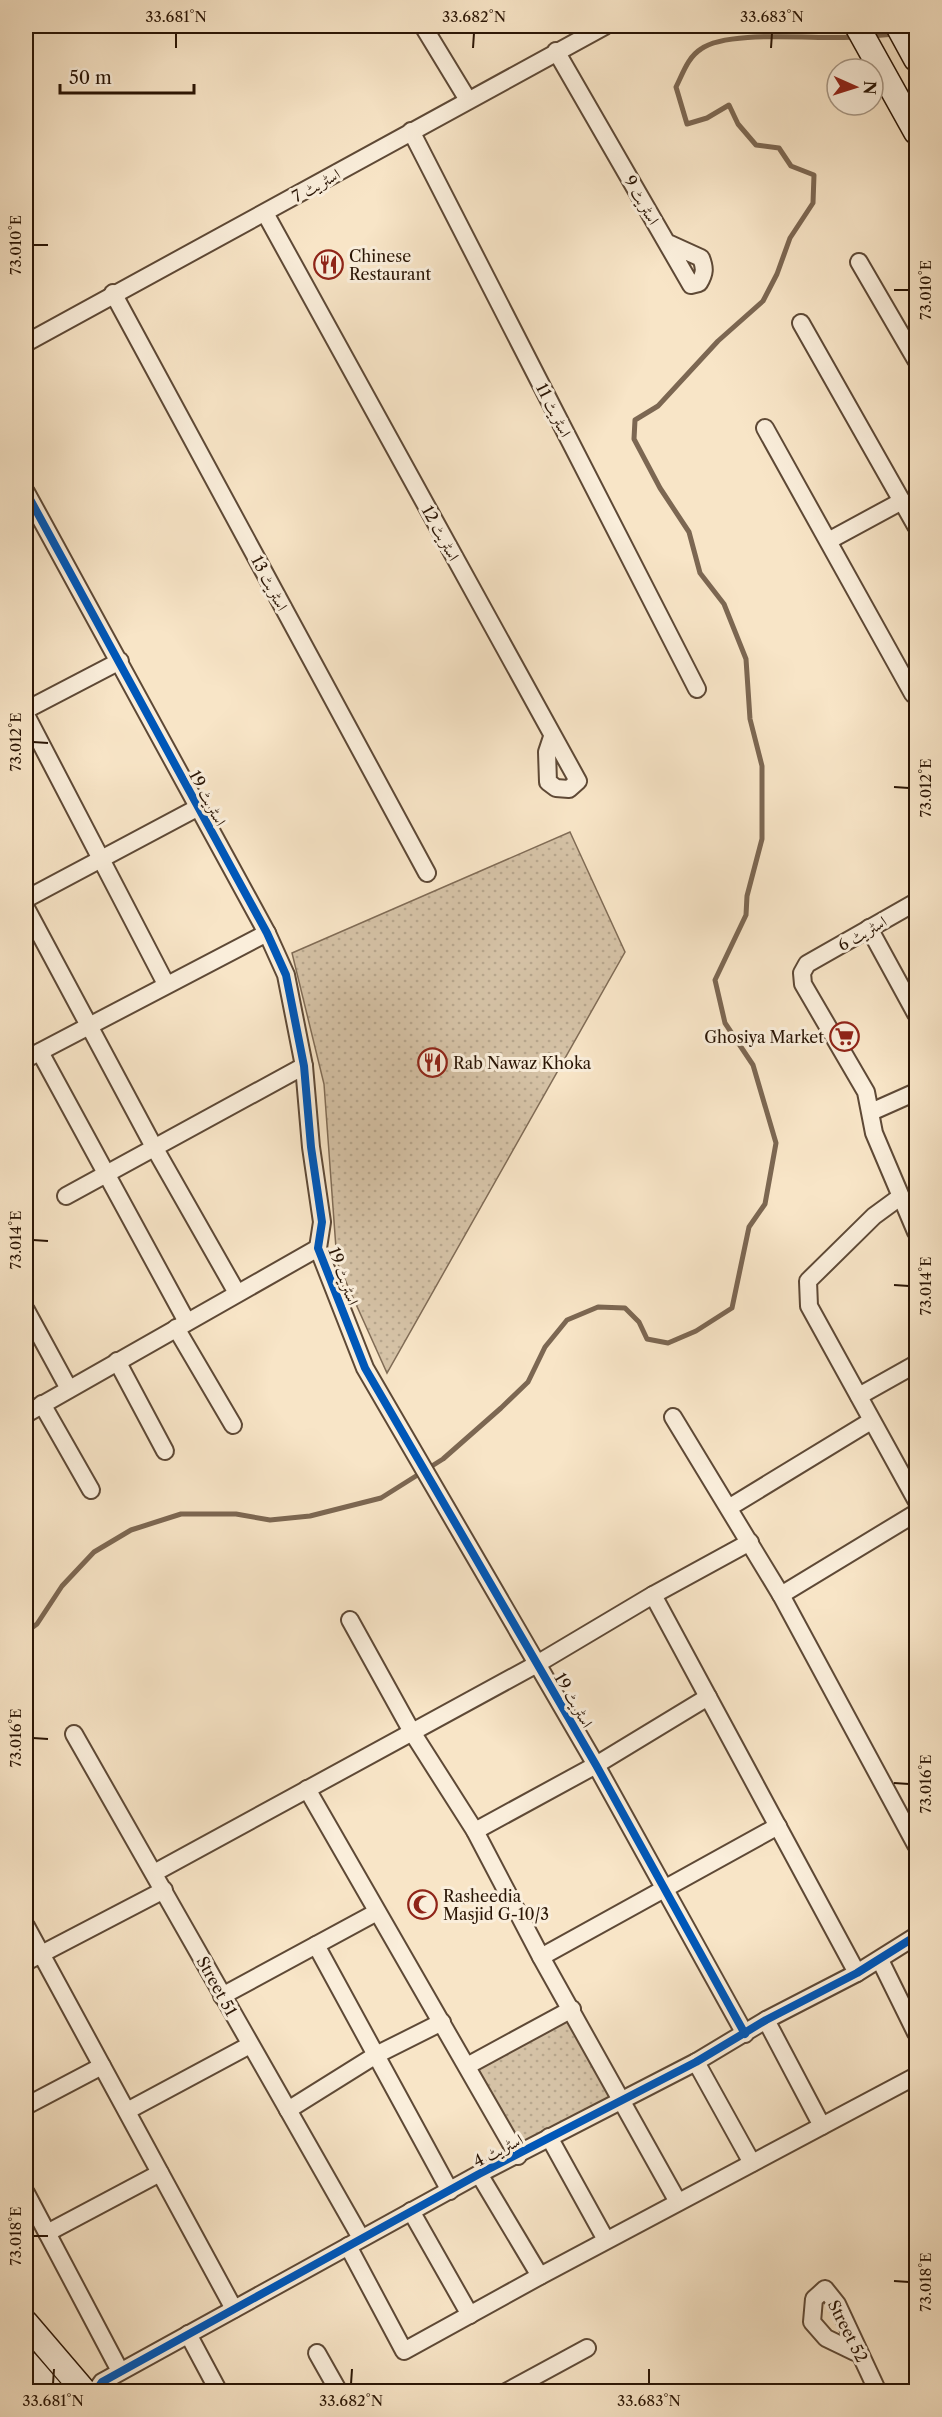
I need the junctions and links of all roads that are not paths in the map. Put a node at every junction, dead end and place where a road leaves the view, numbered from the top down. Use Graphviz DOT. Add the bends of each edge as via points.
graph roads {
  1 [pos="423,26"];
  2 [pos="605,26"];
  3 [pos="857,26"];
  4 [pos="898,26"];
  5 [pos="556,51"];
  6 [pos="916,58"];
  7 [pos="468,100"];
  8 [pos="411,131"];
  9 [pos="916,132"];
  10 [pos="265,213"];
  11 [pos="668,243"];
  12 [pos="859,262"];
  13 [pos="113,293"];
  14 [pos="801,323"];
  15 [pos="910,335"];
  16 [pos="26,343"];
  17 [pos="916,360"];
  18 [pos="765,428"];
  19 [pos="26,492"];
  20 [pos="902,501"];
  21 [pos="916,526"];
  22 [pos="830,540"];
  23 [pos="120,661"];
  24 [pos="697,689"];
  25 [pos="913,694"];
  26 [pos="26,710"];
  27 [pos="26,716"];
  28 [pos="552,737"];
  29 [pos="197,808"];
  30 [pos="101,858"];
  31 [pos="427,873"];
  32 [pos="26,899"];
  33 [pos="916,902"];
  34 [pos="26,908"];
  35 [pos="869,928"];
  36 [pos="267,933"];
  37 [pos="166,984"];
  38 [pos="916,1014"];
  39 [pos="88,1026"];
  40 [pos="30,1055"];
  41 [pos="304,1066"];
  42 [pos="916,1092"];
  43 [pos="871,1112"];
  44 [pos="154,1147"];
  45 [pos="105,1175"];
  46 [pos="66,1196"];
  47 [pos="900,1197"];
  48 [pos="916,1232"];
  49 [pos="318,1248"];
  50 [pos="237,1293"];
  51 [pos="26,1310"];
  52 [pos="181,1325"];
  53 [pos="117,1361"];
  54 [pos="916,1364"];
  55 [pos="69,1389"];
  56 [pos="859,1396"];
  57 [pos="42,1404"];
  58 [pos="26,1414"];
  59 [pos="673,1417"];
  60 [pos="871,1421"];
  61 [pos="233,1425"];
  62 [pos="165,1451"];
  63 [pos="91,1490"];
  64 [pos="916,1500"];
  65 [pos="730,1507"];
  66 [pos="916,1513"];
  67 [pos="750,1542"];
  68 [pos="653,1595"];
  69 [pos="781,1595"];
  70 [pos="350,1620"];
  71 [pos="537,1664"];
  72 [pos="708,1696"];
  73 [pos="412,1732"];
  74 [pos="74,1734"];
  75 [pos="596,1765"];
  76 [pos="307,1789"];
  77 [pos="778,1826"];
  78 [pos="475,1831"];
  79 [pos="916,1845"];
  80 [pos="154,1873"];
  81 [pos="664,1888"];
  82 [pos="164,1890"];
  83 [pos="377,1912"];
  84 [pos="26,1926"];
  85 [pos="916,1936"];
  86 [pos="316,1945"];
  87 [pos="42,1954"];
  88 [pos="541,1957"];
  89 [pos="880,1960"];
  90 [pos="26,1962"];
  91 [pos="857,1973"];
  92 [pos="222,1996"];
  93 [pos="572,2009"];
  94 [pos="766,2020"];
  95 [pos="442,2022"];
  96 [pos="916,2033"];
  97 [pos="745,2034"];
  98 [pos="250,2045"];
  99 [pos="376,2055"];
  100 [pos="696,2062"];
  101 [pos="102,2066"];
  102 [pos="467,2066"];
  103 [pos="916,2076"];
  104 [pos="621,2102"];
  105 [pos="26,2106"];
  106 [pos="288,2110"];
  107 [pos="127,2111"];
  108 [pos="822,2126"];
  109 [pos="549,2137"];
  110 [pos="518,2156"];
  111 [pos="752,2163"];
  112 [pos="160,2173"];
  113 [pos="479,2174"];
  114 [pos="450,2191"];
  115 [pos="26,2193"];
  116 [pos="678,2202"];
  117 [pos="411,2211"];
  118 [pos="47,2233"];
  119 [pos="606,2241"];
  120 [pos="355,2242"];
  121 [pos="540,2276"];
  122 [pos="234,2309"];
  123 [pos="470,2315"];
  124 [pos="26,2323"];
  125 [pos="188,2334"];
  126 [pos="587,2348"];
  127 [pos="855,2352"];
  128 [pos="317,2353"];
  129 [pos="26,2362"];
  130 [pos="120,2371"];
  131 [pos="52,2391"];
  132 [pos="85,2391"];
  133 [pos="95,2391"];
  134 [pos="219,2391"];
  135 [pos="339,2391"];
  136 [pos="506,2391"];
  137 [pos="878,2391"];
  1 -- 7 [label="street"];
  2 -- 5 [label="street, اسٹریٹ 7"];
  3 -- 9 [label="main road"];
  4 -- 6 [label="main road"];
  5 -- 7 [label="street, اسٹریٹ 7"];
  5 -- 11 [label="street, اسٹریٹ 9" via="691,285 699,283 705,267 701,258"];
  7 -- 8 [label="street, اسٹریٹ 7"];
  8 -- 10 [label="street, اسٹریٹ 7"];
  8 -- 24 [label="street, اسٹریٹ 11"];
  10 -- 13 [label="street, اسٹریٹ 7"];
  10 -- 28 [label="street, اسٹریٹ 12" via="578,781 569,789 556,788 548,782"];
  12 -- 15 [label="street"];
  13 -- 16 [label="street, اسٹریٹ 7"];
  13 -- 31 [label="street, اسٹریٹ 13"];
  14 -- 20 [label="street"];
  15 -- 17 [label="street"];
  18 -- 22 [label="street"];
  19 -- 23 [label="street, اسٹریٹ 19"];
  20 -- 21 [label="street"];
  20 -- 22 [label="street"];
  22 -- 25 [label="street"];
  23 -- 26 [label="street"];
  23 -- 29 [label="street, اسٹریٹ 19"];
  27 -- 30 [label="street"];
  29 -- 30 [label="street"];
  29 -- 36 [label="street, اسٹریٹ 19"];
  30 -- 32 [label="street"];
  30 -- 37 [label="street"];
  33 -- 35 [label="street, اسٹریٹ 6"];
  34 -- 39 [label="street"];
  35 -- 38 [label="street"];
  35 -- 43 [label="street, اسٹریٹ 6" via="807,964 802,973 803,984 866,1092"];
  36 -- 37 [label="street"];
  36 -- 41 [label="street, اسٹریٹ 19" via="286,975"];
  37 -- 39 [label="street"];
  39 -- 40 [label="street"];
  39 -- 44 [label="street"];
  40 -- 45 [label="street"];
  41 -- 44 [label="street"];
  41 -- 49 [label="street, اسٹریٹ 19" via="322,1222"];
  42 -- 43 [label="street"];
  43 -- 47 [label="street" via="874,1133"];
  44 -- 45 [label="street"];
  44 -- 50 [label="street"];
  45 -- 46 [label="street"];
  45 -- 52 [label="street"];
  47 -- 48 [label="street"];
  47 -- 56 [label="street" via="874,1216 808,1281 809,1306"];
  49 -- 50 [label="street"];
  49 -- 71 [label="street, اسٹریٹ 19" via="365,1368"];
  50 -- 52 [label="street"];
  51 -- 55 [label="street"];
  52 -- 53 [label="street"];
  52 -- 61 [label="street"];
  53 -- 55 [label="street"];
  53 -- 62 [label="street"];
  54 -- 56 [label="street"];
  55 -- 57 [label="street"];
  56 -- 60 [label="street"];
  57 -- 58 [label="street"];
  57 -- 63 [label="street"];
  59 -- 65 [label="street"];
  60 -- 64 [label="street"];
  60 -- 65 [label="street"];
  65 -- 67 [label="street"];
  66 -- 69 [label="street"];
  67 -- 68 [label="street"];
  67 -- 69 [label="street"];
  68 -- 71 [label="street"];
  68 -- 72 [label="street"];
  69 -- 79 [label="street"];
  70 -- 73 [label="street"];
  71 -- 73 [label="street"];
  71 -- 75 [label="street, اسٹریٹ 19"];
  72 -- 75 [label="street"];
  72 -- 77 [label="street"];
  73 -- 76 [label="street"];
  73 -- 78 [label="street"];
  74 -- 80 [label="street, Street 51"];
  75 -- 78 [label="street"];
  75 -- 81 [label="street, اسٹریٹ 19"];
  76 -- 80 [label="street"];
  76 -- 83 [label="street"];
  77 -- 81 [label="street"];
  77 -- 91 [label="street"];
  78 -- 88 [label="street"];
  80 -- 82 [label="street, Street 51"];
  81 -- 88 [label="street"];
  81 -- 97 [label="street, اسٹریٹ 19"];
  82 -- 87 [label="street"];
  82 -- 92 [label="street, Street 51"];
  83 -- 86 [label="street"];
  83 -- 95 [label="street"];
  84 -- 87 [label="street"];
  85 -- 89 [label="street, اسٹریٹ 4"];
  86 -- 92 [label="street"];
  86 -- 99 [label="street"];
  87 -- 90 [label="street"];
  87 -- 101 [label="street"];
  88 -- 93 [label="street"];
  89 -- 91 [label="street, اسٹریٹ 4"];
  89 -- 96 [label="street"];
  91 -- 94 [label="street, اسٹریٹ 4"];
  92 -- 98 [label="street, Street 51"];
  93 -- 102 [label="street"];
  93 -- 104 [label="street"];
  94 -- 97 [label="street, اسٹریٹ 4"];
  94 -- 108 [label="street"];
  95 -- 99 [label="street"];
  95 -- 102 [label="street"];
  97 -- 100 [label="street, اسٹریٹ 4"];
  98 -- 106 [label="street, Street 51"];
  98 -- 107 [label="street"];
  99 -- 106 [label="street"];
  99 -- 114 [label="street"];
  100 -- 104 [label="street, اسٹریٹ 4"];
  100 -- 111 [label="street"];
  101 -- 105 [label="street"];
  101 -- 107 [label="street"];
  102 -- 110 [label="street"];
  103 -- 108 [label="street"];
  104 -- 109 [label="street, اسٹریٹ 4"];
  104 -- 116 [label="street"];
  106 -- 120 [label="street, Street 51"];
  107 -- 112 [label="street"];
  108 -- 111 [label="street"];
  109 -- 110 [label="street, اسٹریٹ 4"];
  109 -- 119 [label="street"];
  110 -- 113 [label="street, اسٹریٹ 4"];
  111 -- 116 [label="street"];
  112 -- 118 [label="street"];
  112 -- 122 [label="street"];
  113 -- 114 [label="street, اسٹریٹ 4"];
  113 -- 121 [label="street"];
  114 -- 117 [label="street, اسٹریٹ 4"];
  115 -- 118 [label="street"];
  116 -- 119 [label="street"];
  117 -- 120 [label="street, اسٹریٹ 4"];
  117 -- 123 [label="street"];
  118 -- 130 [label="street"];
  119 -- 121 [label="street"];
  120 -- 122 [label="street, اسٹریٹ 4"];
  120 -- 123 [label="street, Street 51" via="404,2351"];
  121 -- 123 [label="street"];
  122 -- 125 [label="street, اسٹریٹ 4"];
  124 -- 132 [label="main road"];
  125 -- 130 [label="street, اسٹریٹ 4"];
  125 -- 134 [label="street"];
  126 -- 136 [label="street"];
  127 -- 137 [label="street, Street 52" via="826,2338 812,2322 813,2299 825,2289 837,2304"];
  128 -- 135 [label="street"];
  129 -- 131 [label="main road"];
  130 -- 133 [label="street, اسٹریٹ 4"];
}
